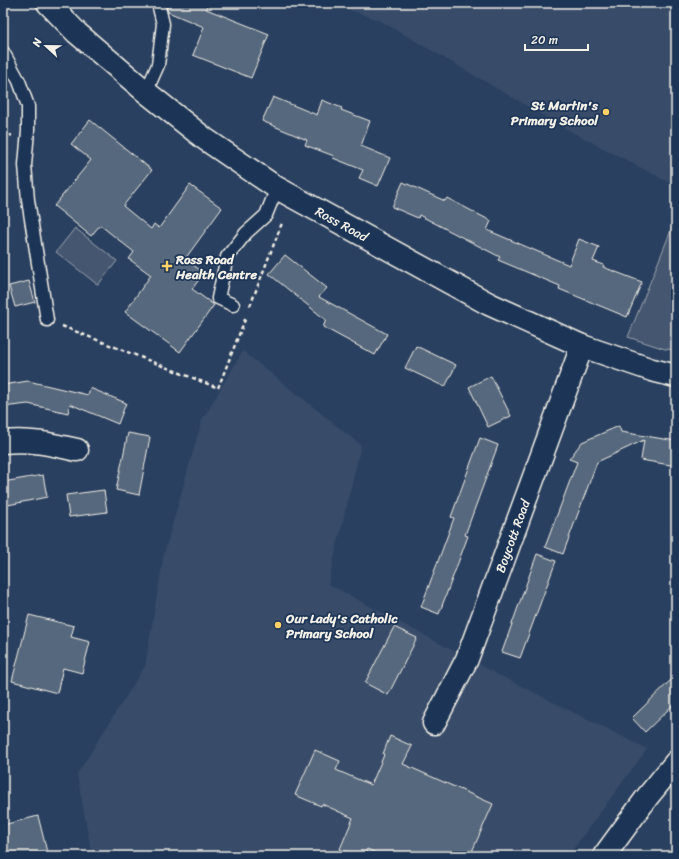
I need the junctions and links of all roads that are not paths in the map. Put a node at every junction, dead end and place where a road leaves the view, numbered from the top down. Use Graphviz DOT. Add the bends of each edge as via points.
graph roads {
  1 [pos="48,3"];
  2 [pos="158,3"];
  3 [pos="3,52"];
  4 [pos="146,92"];
  5 [pos="285,193"];
  6 [pos="233,305"];
  7 [pos="47,320"];
  8 [pos="582,346"];
  9 [pos="676,376"];
  10 [pos="3,442"];
  11 [pos="77,450"];
  12 [pos="434,723"];
  13 [pos="676,762"];
  14 [pos="604,856"];
  1 -- 4 [label="main road, Ross Road" via="77,33"];
  2 -- 4 [label="lane" via="163,24 158,65"];
  3 -- 7 [label="lane" via="19,81 28,106 25,165 28,200"];
  4 -- 5 [label="main road, Ross Road" via="205,139"];
  5 -- 6 [label="lane" via="246,233 227,257 218,298"];
  5 -- 8 [label="main road, Ross Road" via="489,304"];
  8 -- 9 [label="main road, Ross Road"];
  8 -- 12 [label="main road, Boycott Road" via="467,659"];
  10 -- 11 [label="main road" via="41,442"];
  13 -- 14 [label="main road"];
}
